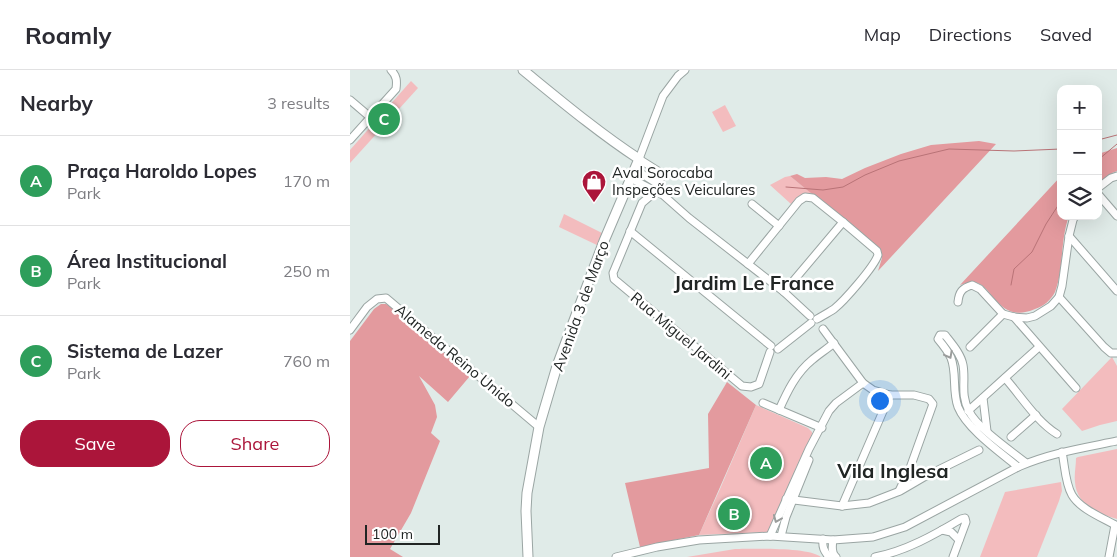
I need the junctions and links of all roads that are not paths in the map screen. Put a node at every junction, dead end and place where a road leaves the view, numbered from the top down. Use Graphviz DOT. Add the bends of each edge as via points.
graph roads {
  1 [pos="391,70"];
  2 [pos="523,70"];
  3 [pos="685,70"];
  4 [pos="350,100"];
  5 [pos="370,117"];
  6 [pos="350,140"];
  7 [pos="638,159"];
  8 [pos="632,174"];
  9 [pos="1117,176"];
  10 [pos="1102,185"];
  11 [pos="657,188"];
  12 [pos="1102,199"];
  13 [pos="752,204"];
  14 [pos="1117,216"];
  15 [pos="1073,220"];
  16 [pos="843,222"];
  17 [pos="779,226"];
  18 [pos="630,231"];
  19 [pos="1069,236"];
  20 [pos="748,264"];
  21 [pos="1117,291"];
  22 [pos="784,292"];
  23 [pos="1059,297"];
  24 [pos="958,302"];
  25 [pos="1003,314"];
  26 [pos="1014,317"];
  27 [pos="1027,318"];
  28 [pos="812,319"];
  29 [pos="823,328"];
  30 [pos="350,330"];
  31 [pos="1026,331"];
  32 [pos="834,343"];
  33 [pos="970,347"];
  34 [pos="1039,347"];
  35 [pos="773,349"];
  36 [pos="1114,353"];
  37 [pos="963,365"];
  38 [pos="954,374"];
  39 [pos="1005,378"];
  40 [pos="863,383"];
  41 [pos="1076,388"];
  42 [pos="890,395"];
  43 [pos="983,398"];
  44 [pos="964,399"];
  45 [pos="763,403"];
  46 [pos="779,410"];
  47 [pos="968,411"];
  48 [pos="1036,415"];
  49 [pos="821,426"];
  50 [pos="539,427"];
  51 [pos="987,431"];
  52 [pos="1057,434"];
  53 [pos="1012,437"];
  54 [pos="1117,441"];
  55 [pos="979,450"];
  56 [pos="1062,452"];
  57 [pos="1026,463"];
  58 [pos="1018,467"];
  59 [pos="910,468"];
  60 [pos="924,477"];
  61 [pos="899,491"];
  62 [pos="790,499"];
  63 [pos="842,506"];
  64 [pos="1116,526"];
  65 [pos="942,530"];
  66 [pos="770,536"];
  67 [pos="782,536"];
  68 [pos="823,539"];
  69 [pos="833,540"];
  70 [pos="959,540"];
  71 [pos="898,554"];
  72 [pos="528,557"];
  73 [pos="616,557"];
  74 [pos="830,557"];
  75 [pos="836,557"];
  76 [pos="874,557"];
  77 [pos="953,557"];
  78 [pos="1109,557"];
  1 -- 5 [label="street" via="398,80 396,89"];
  2 -- 7 [label="main road"];
  3 -- 7 [label="street, Avenida 3 de Março" via="663,96"];
  4 -- 5 [label="street"];
  5 -- 6 [label="street"];
  7 -- 8 [label="main road, Avenida 3 de Março"];
  7 -- 11 [label="street" via="658,171"];
  8 -- 11 [label="street"];
  8 -- 50 [label="main road, Avenida 3 de Março" via="572,323"];
  9 -- 10 [label="street"];
  11 -- 18 [label="street" via="642,203"];
  11 -- 20 [label="street"];
  12 -- 14 [label="street"];
  13 -- 17 [label="street"];
  15 -- 19 [label="street"];
  16 -- 17 [label="street" via="813,198 805,197"];
  16 -- 22 [label="street"];
  16 -- 28 [label="street" via="877,251 877,260 834,308"];
  17 -- 20 [label="street"];
  18 -- 35 [label="street"];
  18 -- 35 [label="street, Rua Miguel Jardini" via="613,273 614,279 742,386 759,384"];
  19 -- 21 [label="street"];
  19 -- 23 [label="street"];
  20 -- 22 [label="street"];
  22 -- 28 [label="street"];
  23 -- 27 [label="street" via="1051,306"];
  23 -- 36 [label="street" via="1104,348"];
  24 -- 25 [label="street" via="964,287 972,285"];
  25 -- 26 [label="street"];
  25 -- 33 [label="street"];
  26 -- 27 [label="street"];
  26 -- 31 [label="street"];
  27 -- 31 [label="street"];
  28 -- 35 [label="street"];
  29 -- 32 [label="street"];
  30 -- 50 [label="street, Alameda Reino Unido" via="367,307 377,299 386,298"];
  31 -- 34 [label="street"];
  32 -- 40 [label="street"];
  32 -- 46 [label="street" via="800,372"];
  34 -- 39 [label="street"];
  34 -- 41 [label="street"];
  37 -- 38 [label="street"];
  37 -- 38 [label="street, one-way" via="956,348 945,335 940,335 938,339 951,357"];
  37 -- 44 [label="street"];
  38 -- 58 [label="street" via="954,391 963,416"];
  39 -- 43 [label="street"];
  39 -- 48 [label="street"];
  40 -- 42 [label="street"];
  40 -- 49 [label="street" via="836,403"];
  42 -- 59 [label="street" via="914,395 929,399 933,404"];
  42 -- 63 [label="street"];
  43 -- 44 [label="street" via="971,402"];
  43 -- 47 [label="street"];
  43 -- 51 [label="street"];
  44 -- 47 [label="street"];
  45 -- 46 [label="street"];
  46 -- 49 [label="street"];
  47 -- 51 [label="street"];
  48 -- 52 [label="street"];
  48 -- 53 [label="street"];
  49 -- 62 [label="street"];
  50 -- 72 [label="main road, Avenida 3 de Março" via="527,493"];
  51 -- 57 [label="street"];
  54 -- 56 [label="street"];
  55 -- 60 [label="street"];
  56 -- 57 [label="street"];
  56 -- 64 [label="street" via="1072,495 1080,504"];
  57 -- 58 [label="street"];
  58 -- 69 [label="street" via="905,528 872,538"];
  59 -- 60 [label="street" via="916,476"];
  59 -- 61 [label="street"];
  60 -- 61 [label="street"];
  61 -- 63 [label="street" via="869,503"];
  62 -- 63 [label="street"];
  62 -- 66 [label="street, one-way"];
  62 -- 67 [label="street"];
  64 -- 78 [label="street"];
  65 -- 70 [label="street" via="951,532"];
  65 -- 70 [label="street" via="965,518"];
  65 -- 71 [label="street"];
  66 -- 67 [label="street"];
  66 -- 73 [label="street" via="699,540"];
  67 -- 68 [label="street"];
  68 -- 69 [label="street"];
  68 -- 74 [label="street" via="822,546"];
  69 -- 75 [label="street" via="833,555"];
  70 -- 77 [label="street"];
  71 -- 76 [label="street"];
}
